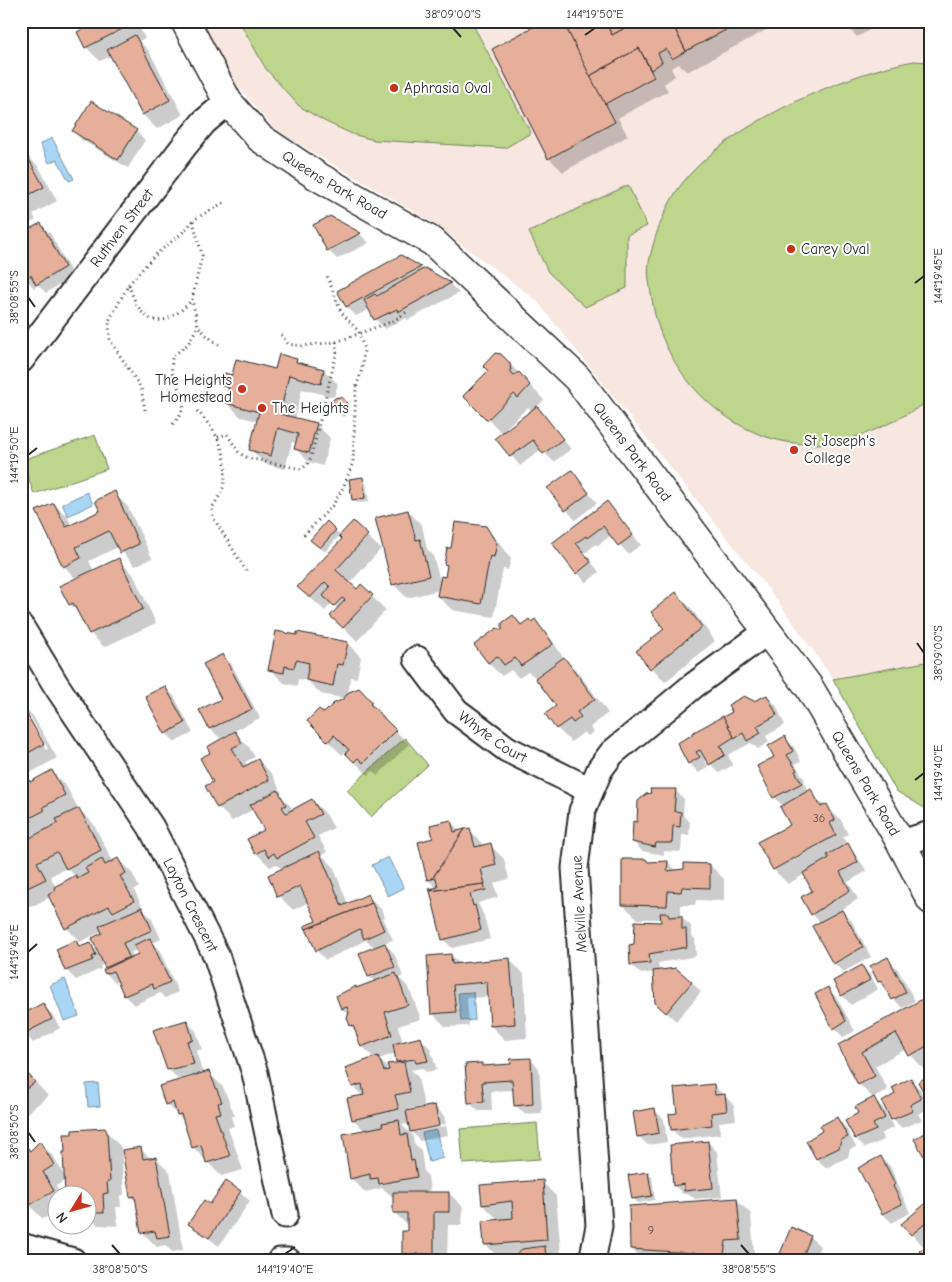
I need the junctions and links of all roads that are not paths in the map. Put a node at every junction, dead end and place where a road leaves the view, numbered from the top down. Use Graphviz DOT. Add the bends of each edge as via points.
graph roads {
  1 [pos="185,21"];
  2 [pos="228,102"];
  3 [pos="21,360"];
  4 [pos="21,628"];
  5 [pos="768,631"];
  6 [pos="417,659"];
  7 [pos="590,790"];
  8 [pos="931,834"];
  9 [pos="901,843"];
  10 [pos="931,900"];
  11 [pos="285,1215"];
  12 [pos="21,1246"];
  13 [pos="73,1261"];
  14 [pos="592,1261"];
  1 -- 2 [label="main road, Queens Park Road"];
  2 -- 3 [label="street, Ruthven Street" via="204,122 185,145"];
  2 -- 5 [label="main road, Queens Park Road" via="260,138 317,176 433,242 577,378"];
  4 -- 11 [label="street, Layton Crescent" via="151,827 216,955 256,1072"];
  5 -- 7 [label="street, Melville Avenue" via="612,752"];
  5 -- 9 [label="main road, Queens Park Road" via="809,687"];
  6 -- 7 [label="street, Whyte Court" via="463,717 507,749"];
  7 -- 14 [label="street, Melville Avenue" via="582,811 575,868 599,1226"];
  8 -- 9 [label="street"];
  9 -- 10 [label="main road, Queens Park Road"];
  12 -- 13 [label="street"];
}
